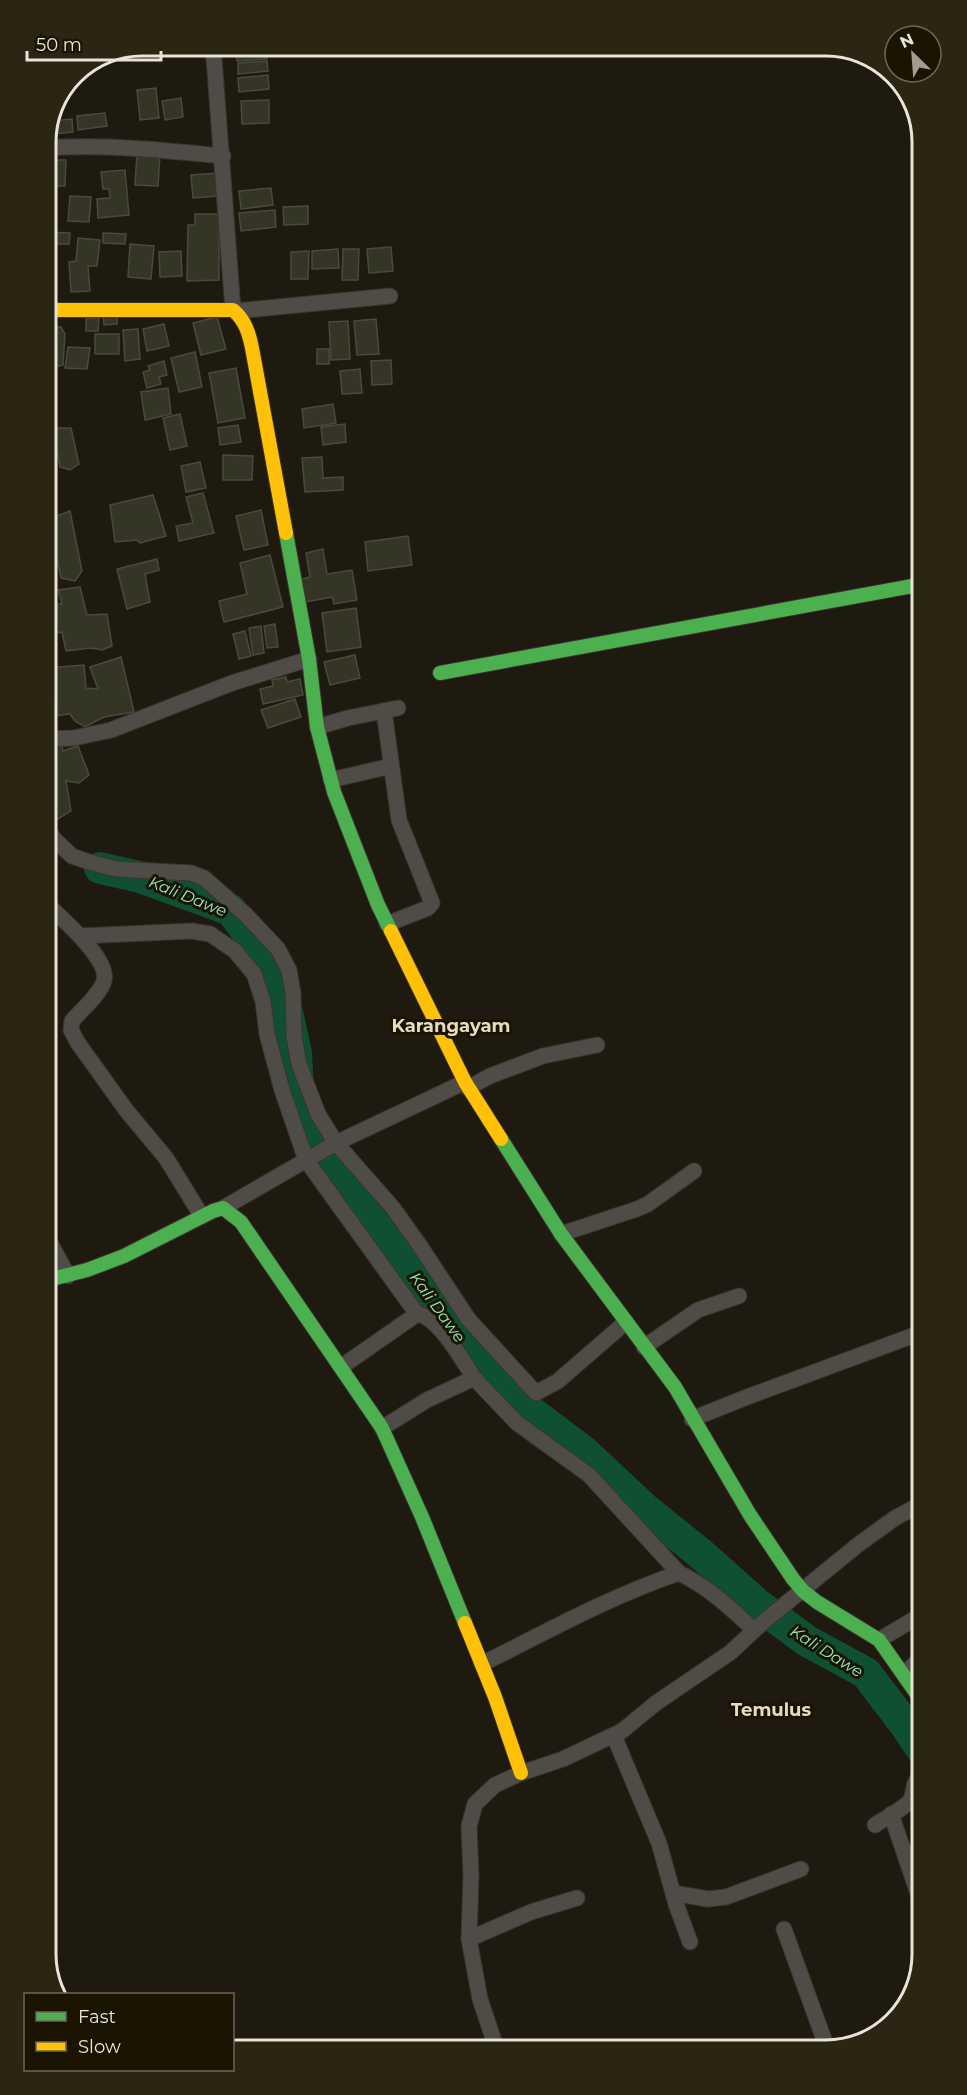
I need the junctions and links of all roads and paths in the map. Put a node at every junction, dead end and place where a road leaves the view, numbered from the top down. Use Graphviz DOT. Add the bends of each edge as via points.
graph roads {
  1 [pos="214,56"];
  2 [pos="56,147"];
  3 [pos="223,156"];
  4 [pos="390,296"];
  5 [pos="56,310"];
  6 [pos="235,311"];
  7 [pos="911,586"];
  8 [pos="309,659"];
  9 [pos="440,673"];
  10 [pos="317,727"];
  11 [pos="56,739"];
  12 [pos="391,766"];
  13 [pos="331,780"];
  14 [pos="56,841"];
  15 [pos="56,913"];
  16 [pos="387,924"];
  17 [pos="80,936"];
  18 [pos="597,1045"];
  19 [pos="466,1085"];
  20 [pos="331,1146"];
  21 [pos="308,1159"];
  22 [pos="694,1171"];
  23 [pos="223,1208"];
  24 [pos="201,1215"];
  25 [pos="561,1234"];
  26 [pos="56,1254"];
  27 [pos="68,1276"];
  28 [pos="56,1278"];
  29 [pos="739,1296"];
  30 [pos="417,1314"];
  31 [pos="626,1322"];
  32 [pos="911,1336"];
  33 [pos="645,1347"];
  34 [pos="341,1367"];
  35 [pos="474,1378"];
  36 [pos="692,1419"];
  37 [pos="382,1428"];
  38 [pos="911,1509"];
  39 [pos="679,1573"];
  40 [pos="803,1591"];
  41 [pos="911,1621"];
  42 [pos="758,1626"];
  43 [pos="879,1640"];
  44 [pos="482,1664"];
  45 [pos="911,1667"];
  46 [pos="904,1674"];
  47 [pos="911,1685"];
  48 [pos="614,1736"];
  49 [pos="520,1773"];
  50 [pos="911,1797"];
  51 [pos="891,1814"];
  52 [pos="875,1825"];
  53 [pos="801,1869"];
  54 [pos="911,1873"];
  55 [pos="673,1893"];
  56 [pos="577,1898"];
  57 [pos="784,1929"];
  58 [pos="469,1939"];
  59 [pos="690,1942"];
  60 [pos="494,2040"];
  61 [pos="824,2040"];
  1 -- 3 [label="street"];
  2 -- 3 [label="street" via="137,148"];
  3 -- 6 [label="street"];
  4 -- 6 [label="street"];
  5 -- 6 [label="street"];
  6 -- 8 [label="street" via="249,334 255,362"];
  7 -- 9 [label="street"];
  8 -- 10 [label="street"];
  8 -- 11 [label="street" via="232,682 111,730"];
  10 -- 12 [label="street" via="391,710"];
  10 -- 13 [label="street"];
  12 -- 13 [label="street"];
  12 -- 16 [label="street" via="399,819 432,903 429,909"];
  13 -- 16 [label="street"];
  14 -- 20 [label="street" via="72,856 116,869 178,871 204,878 278,949 289,970 293,993 298,1064"];
  15 -- 17 [label="street"];
  16 -- 19 [label="street"];
  17 -- 21 [label="street" via="192,931 210,934 235,951 254,974 282,1090"];
  17 -- 24 [label="street" via="105,974 98,993 72,1021 71,1030 126,1110 166,1158"];
  18 -- 19 [label="street" via="543,1056"];
  19 -- 20 [label="street"];
  19 -- 25 [label="street"];
  20 -- 21 [label="street"];
  20 -- 31 [label="street" via="393,1208 469,1320 536,1393 558,1381"];
  21 -- 23 [label="street"];
  21 -- 30 [label="street"];
  22 -- 25 [label="street" via="648,1204"];
  23 -- 24 [label="street"];
  23 -- 34 [label="street" via="241,1222"];
  24 -- 27 [label="street" via="121,1259"];
  25 -- 31 [label="street"];
  26 -- 27 [label="street"];
  27 -- 28 [label="street"];
  29 -- 33 [label="street" via="698,1310"];
  30 -- 34 [label="street"];
  30 -- 35 [label="street" via="429,1318 451,1342"];
  31 -- 33 [label="street"];
  32 -- 36 [label="street"];
  33 -- 36 [label="street" via="675,1387"];
  34 -- 37 [label="street"];
  35 -- 37 [label="street" via="426,1400"];
  35 -- 39 [label="street" via="517,1423 589,1474"];
  36 -- 40 [label="street" via="750,1515"];
  37 -- 44 [label="street"];
  38 -- 40 [label="street" via="859,1544"];
  39 -- 42 [label="street"];
  39 -- 44 [label="street" via="598,1607"];
  40 -- 42 [label="street"];
  40 -- 43 [label="street"];
  41 -- 43 [label="street"];
  42 -- 48 [label="street" via="730,1652"];
  43 -- 46 [label="street"];
  44 -- 49 [label="street"];
  45 -- 46 [label="street"];
  46 -- 47 [label="street"];
  48 -- 49 [label="street" via="563,1760"];
  48 -- 55 [label="street" via="659,1843"];
  49 -- 58 [label="street" via="495,1785 475,1804 469,1826"];
  50 -- 51 [label="street"];
  51 -- 52 [label="street"];
  51 -- 54 [label="street"];
  53 -- 55 [label="street" via="726,1897 708,1899"];
  55 -- 59 [label="street"];
  56 -- 58 [label="street" via="531,1912"];
  57 -- 61 [label="street"];
  58 -- 60 [label="street" via="480,1999"];
}
